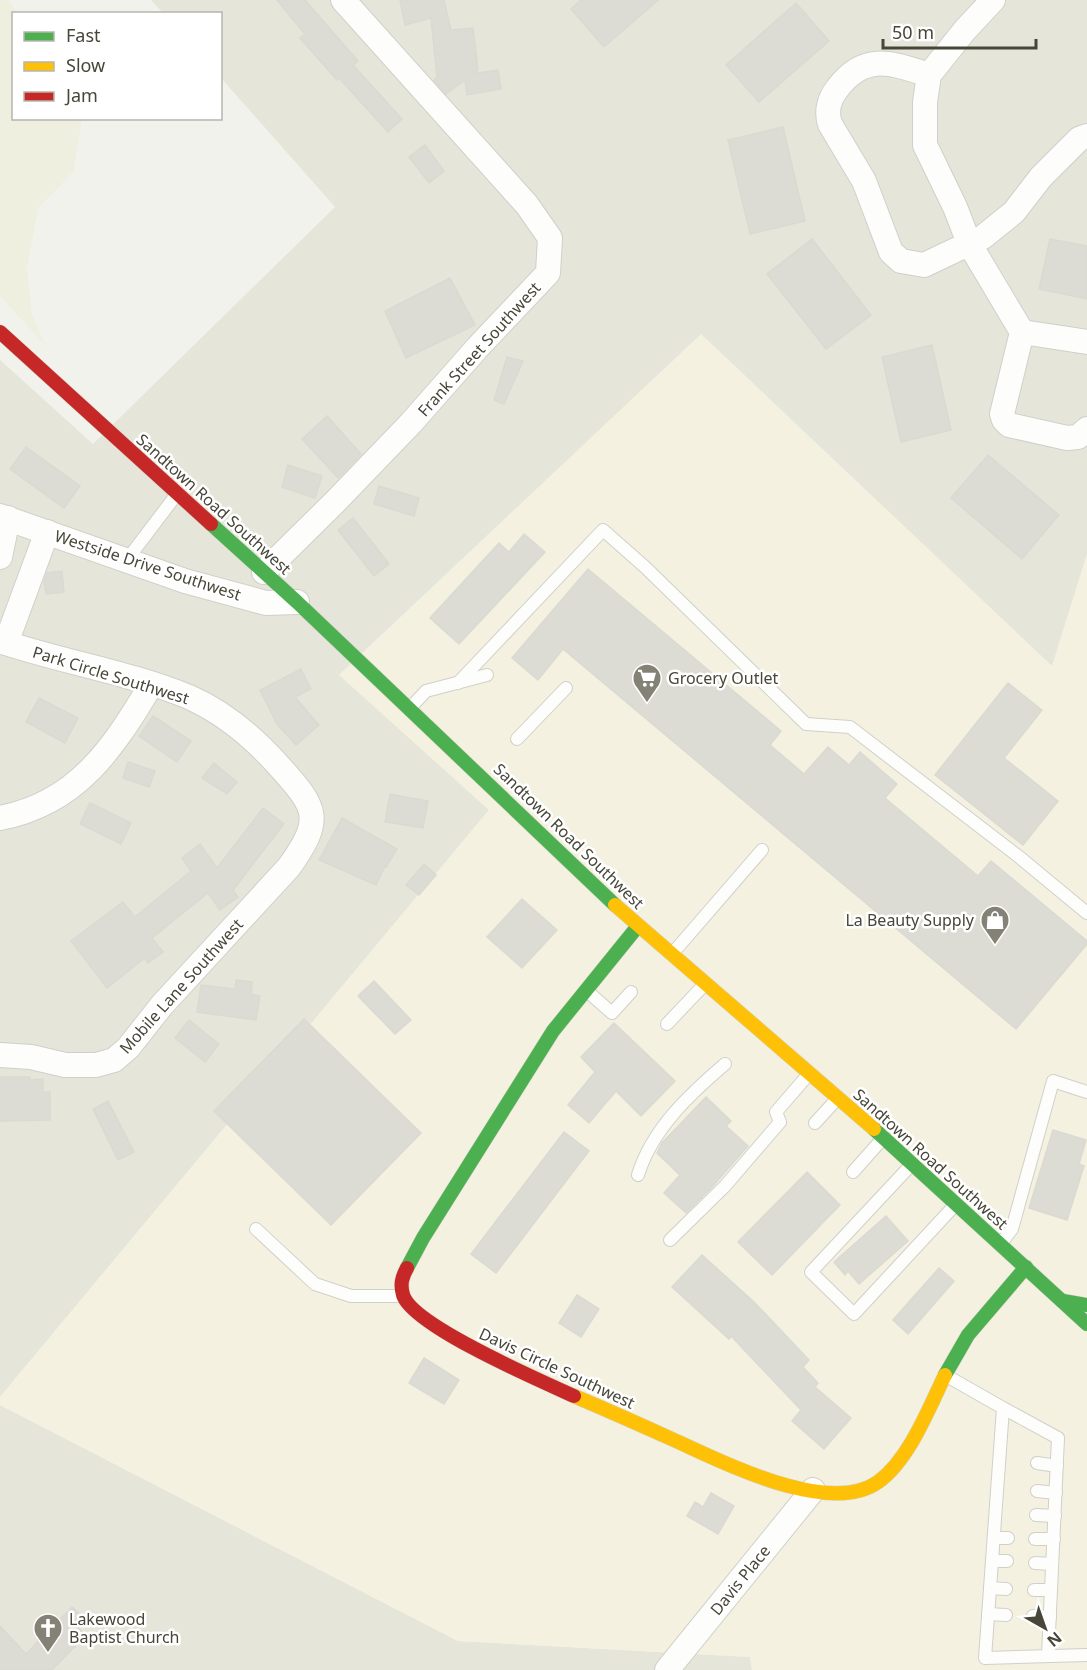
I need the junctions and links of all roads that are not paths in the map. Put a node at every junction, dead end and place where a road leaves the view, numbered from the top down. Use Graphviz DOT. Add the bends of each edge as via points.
graph roads {
  1 [pos="343,0"];
  2 [pos="993,0"];
  3 [pos="929,75"];
  4 [pos="1087,136"];
  5 [pos="969,243"];
  6 [pos="0,332"];
  7 [pos="1022,332"];
  8 [pos="1087,342"];
  9 [pos="0,343"];
  10 [pos="35,363"];
  11 [pos="1087,429"];
  12 [pos="177,493"];
  13 [pos="4,517"];
  14 [pos="47,532"];
  15 [pos="0,557"];
  16 [pos="126,561"];
  17 [pos="264,572"];
  18 [pos="297,602"];
  19 [pos="3,642"];
  20 [pos="488,675"];
  21 [pos="458,683"];
  22 [pos="151,685"];
  23 [pos="566,688"];
  24 [pos="410,708"];
  25 [pos="517,739"];
  26 [pos="0,818"];
  27 [pos="313,819"];
  28 [pos="762,850"];
  29 [pos="1087,914"];
  30 [pos="638,926"];
  31 [pos="671,954"];
  32 [pos="705,984"];
  33 [pos="586,990"];
  34 [pos="631,992"];
  35 [pos="667,1024"];
  36 [pos="0,1055"];
  37 [pos="725,1064"];
  38 [pos="809,1074"];
  39 [pos="1087,1092"];
  40 [pos="838,1098"];
  41 [pos="815,1123"];
  42 [pos="884,1137"];
  43 [pos="912,1164"];
  44 [pos="853,1172"];
  45 [pos="638,1175"];
  46 [pos="956,1204"];
  47 [pos="256,1229"];
  48 [pos="670,1240"];
  49 [pos="1001,1245"];
  50 [pos="1026,1268"];
  51 [pos="403,1296"];
  52 [pos="1063,1300"];
  53 [pos="1087,1305"];
  54 [pos="1087,1324"];
  55 [pos="944,1375"];
  56 [pos="1003,1408"];
  57 [pos="1037,1463"];
  58 [pos="1057,1466"];
  59 [pos="813,1490"];
  60 [pos="1036,1491"];
  61 [pos="1056,1493"];
  62 [pos="995,1513"];
  63 [pos="1009,1513"];
  64 [pos="1036,1515"];
  65 [pos="1055,1516"];
  66 [pos="994,1538"];
  67 [pos="1008,1538"];
  68 [pos="1035,1539"];
  69 [pos="1054,1539"];
  70 [pos="992,1561"];
  71 [pos="1007,1561"];
  72 [pos="1035,1563"];
  73 [pos="1052,1564"];
  74 [pos="990,1588"];
  75 [pos="1006,1589"];
  76 [pos="1034,1590"];
  77 [pos="1051,1590"];
  78 [pos="988,1614"];
  79 [pos="1006,1614"];
  80 [pos="1033,1616"];
  81 [pos="1050,1617"];
  82 [pos="1048,1655"];
  83 [pos="1087,1655"];
  84 [pos="667,1670"];
  1 -- 17 [label="street, Frank Street Southwest" via="527,205 550,238 548,273 403,431"];
  2 -- 3 [label="street"];
  3 -- 5 [label="street" via="926,145"];
  3 -- 5 [label="street" via="896,64 866,65 851,72 836,90 827,116 864,181 891,252 901,261 924,265"];
  4 -- 5 [label="street" via="1079,139 1041,177 1014,212"];
  5 -- 7 [label="street"];
  6 -- 10 [label="street, Sandtown Road Southwest"];
  7 -- 8 [label="street"];
  7 -- 11 [label="street" via="1002,414 1004,420 1009,425 1067,438 1078,437"];
  9 -- 10 [label="street, Sandtown Road Southwest"];
  10 -- 12 [label="street, Sandtown Road Southwest"];
  12 -- 16 [label="lane"];
  12 -- 17 [label="street, Sandtown Road Southwest"];
  13 -- 14 [label="street, Westside Drive Southwest"];
  13 -- 15 [label="street"];
  14 -- 16 [label="street, Westside Drive Southwest"];
  14 -- 19 [label="street"];
  16 -- 18 [label="street, Westside Drive Southwest" via="266,603"];
  17 -- 18 [label="street, Sandtown Road Southwest"];
  18 -- 24 [label="street, Sandtown Road Southwest"];
  19 -- 22 [label="street, Park Circle Southwest"];
  20 -- 21 [label="lane"];
  21 -- 24 [label="lane" via="426,692"];
  21 -- 29 [label="lane" via="603,530 806,724 849,727"];
  22 -- 26 [label="street" via="121,736 85,777 36,806"];
  22 -- 27 [label="street, Park Circle Southwest" via="190,698 230,721 264,748 306,797"];
  23 -- 25 [label="lane"];
  24 -- 30 [label="street, Sandtown Road Southwest"];
  27 -- 36 [label="street, Mobile Lane Southwest" via="306,842 289,867 114,1060 96,1065 65,1065"];
  28 -- 31 [label="lane"];
  30 -- 31 [label="street, Sandtown Road Southwest"];
  30 -- 33 [label="street"];
  31 -- 32 [label="street, Sandtown Road Southwest"];
  32 -- 35 [label="lane"];
  32 -- 38 [label="street, Sandtown Road Southwest"];
  33 -- 34 [label="lane" via="612,1013"];
  33 -- 51 [label="street" via="553,1031 423,1238 401,1280"];
  37 -- 45 [label="lane" via="695,1090 656,1137"];
  38 -- 40 [label="street, Sandtown Road Southwest"];
  38 -- 48 [label="lane" via="776,1112 780,1122 726,1186"];
  39 -- 49 [label="lane" via="1053,1081 1012,1229"];
  40 -- 41 [label="lane"];
  40 -- 42 [label="street, Sandtown Road Southwest"];
  42 -- 43 [label="street, Sandtown Road Southwest"];
  42 -- 44 [label="lane"];
  43 -- 46 [label="street, Sandtown Road Southwest"];
  43 -- 46 [label="lane" via="811,1272 854,1314"];
  46 -- 49 [label="street, Sandtown Road Southwest"];
  47 -- 51 [label="lane" via="315,1284 351,1296"];
  49 -- 50 [label="street, Sandtown Road Southwest"];
  50 -- 52 [label="street, Sandtown Road Southwest"];
  50 -- 55 [label="street, Davis Circle Southwest" via="982,1316"];
  51 -- 59 [label="street, Davis Circle Southwest" via="435,1325 495,1360 759,1478"];
  52 -- 53 [label="street"];
  52 -- 54 [label="street, Sandtown Road Southwest"];
  55 -- 56 [label="lane"];
  55 -- 59 [label="street, Davis Circle Southwest" via="891,1472 860,1492"];
  56 -- 58 [label="lane" via="1058,1438"];
  56 -- 62 [label="lane" via="1003,1489"];
  57 -- 58 [label="lane"];
  58 -- 61 [label="lane"];
  59 -- 84 [label="street, Davis Place"];
  60 -- 61 [label="lane"];
  61 -- 65 [label="lane"];
  62 -- 63 [label="lane"];
  62 -- 66 [label="lane"];
  64 -- 65 [label="lane"];
  65 -- 69 [label="lane"];
  66 -- 67 [label="lane"];
  66 -- 70 [label="lane"];
  68 -- 69 [label="lane"];
  69 -- 73 [label="lane"];
  70 -- 71 [label="lane"];
  70 -- 74 [label="lane"];
  72 -- 73 [label="lane"];
  73 -- 77 [label="lane"];
  74 -- 75 [label="lane"];
  74 -- 78 [label="lane"];
  76 -- 77 [label="lane"];
  77 -- 81 [label="lane"];
  78 -- 79 [label="lane"];
  78 -- 82 [label="lane" via="986,1658"];
  80 -- 81 [label="lane"];
  81 -- 82 [label="lane"];
  82 -- 83 [label="lane"];
}
